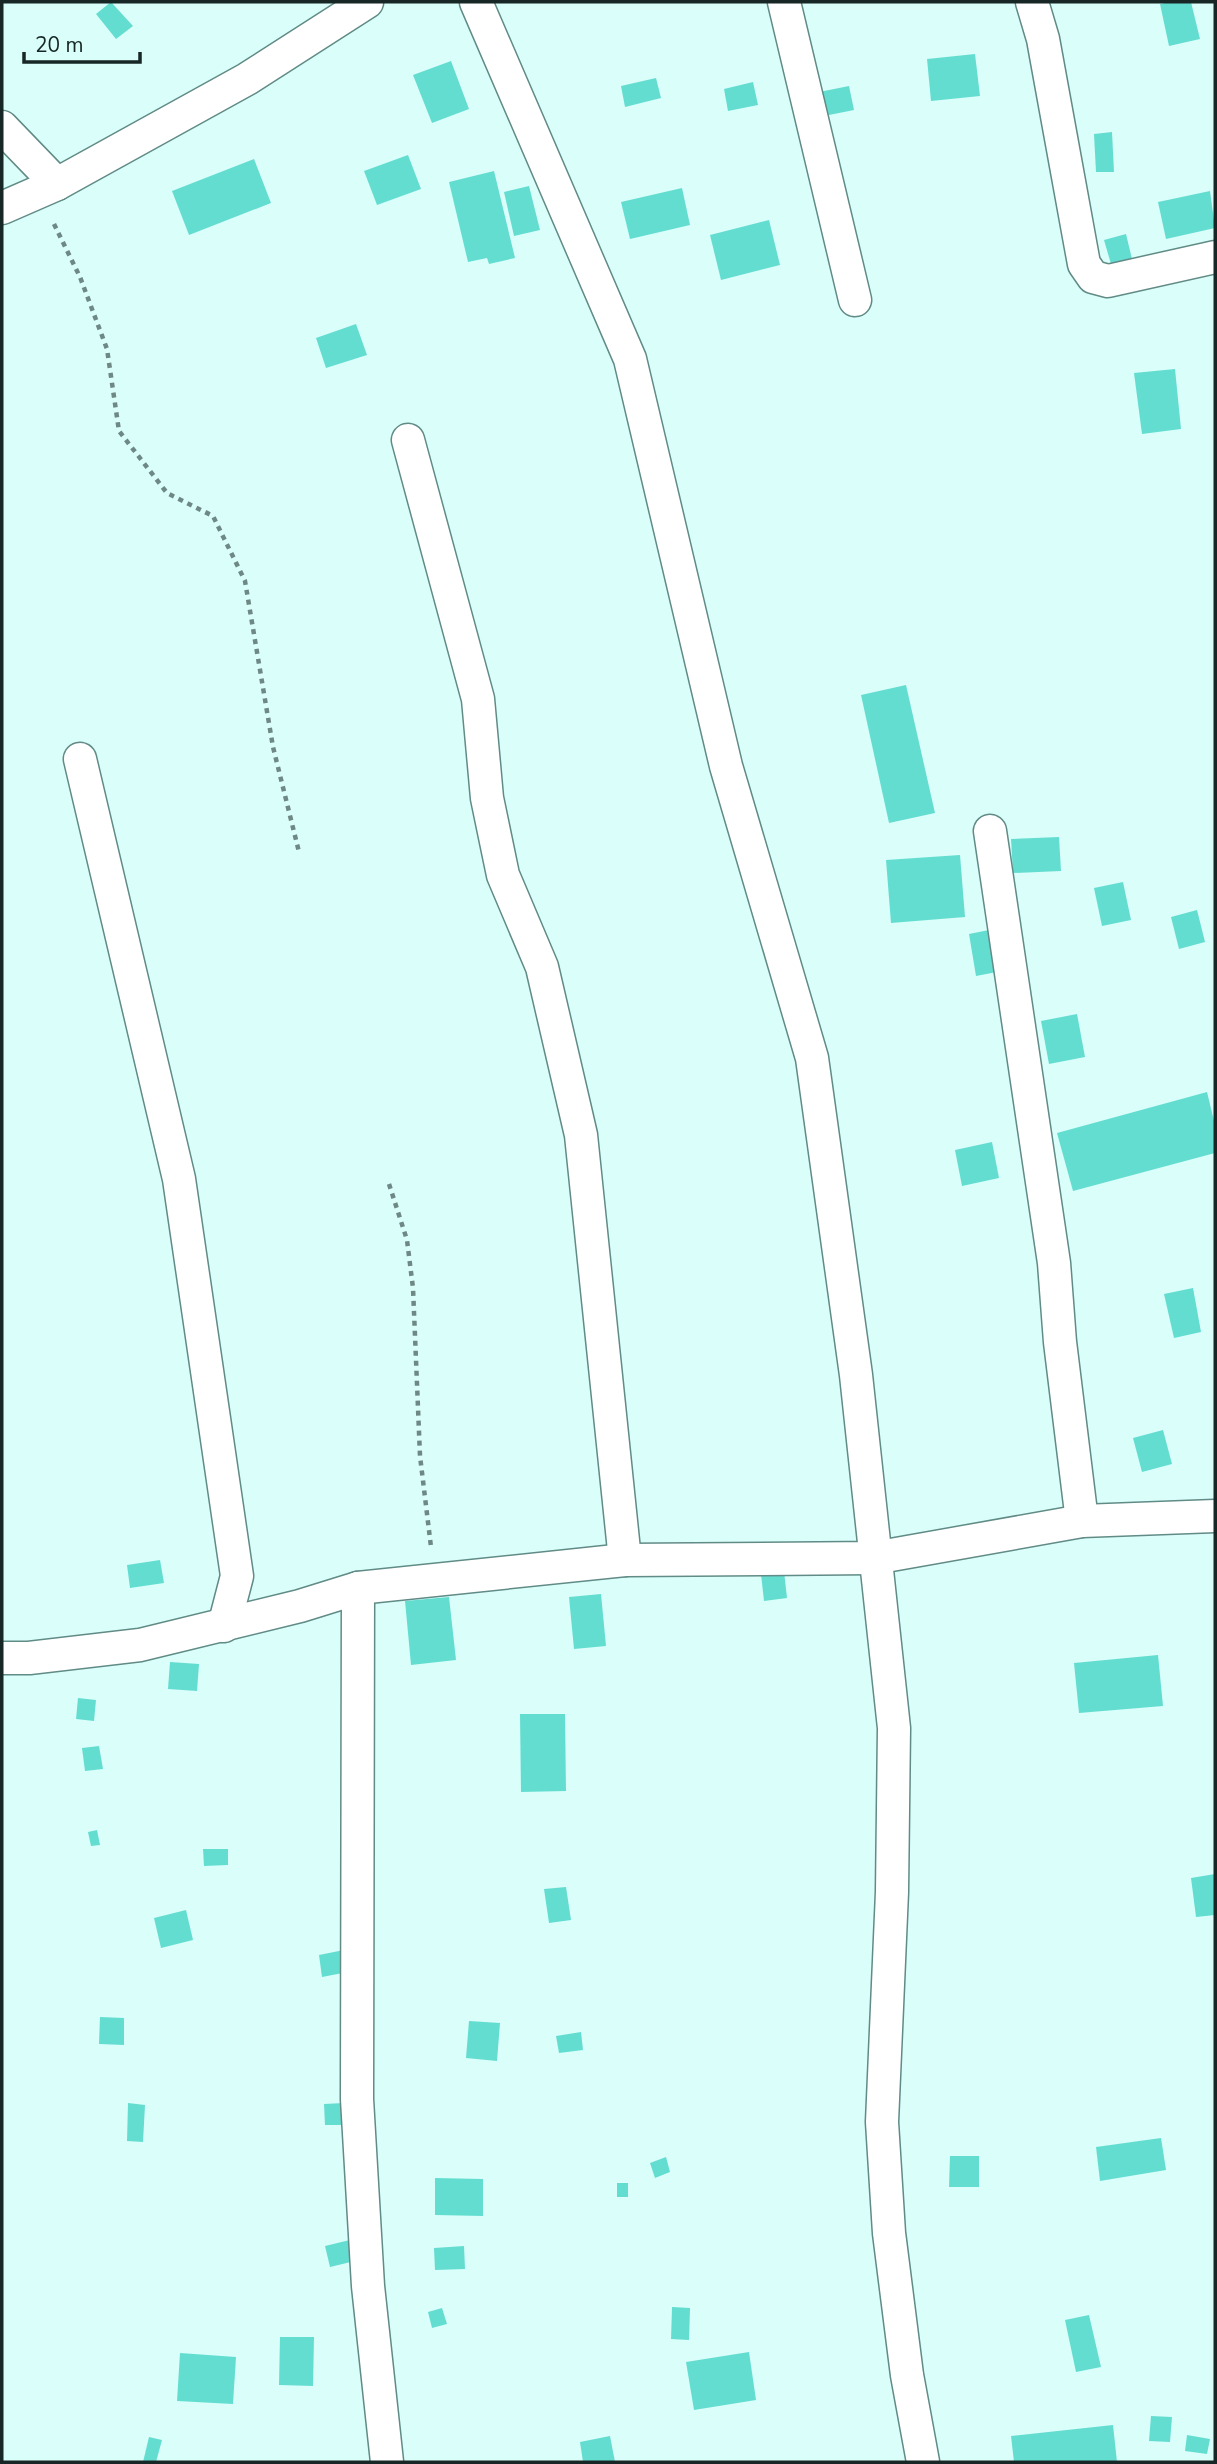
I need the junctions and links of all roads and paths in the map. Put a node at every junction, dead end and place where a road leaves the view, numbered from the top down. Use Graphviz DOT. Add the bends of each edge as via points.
graph roads {
  1 [pos="476,2"];
  2 [pos="784,2"];
  3 [pos="1032,2"];
  4 [pos="352,5"];
  5 [pos="2,127"];
  6 [pos="53,186"];
  7 [pos="2,208"];
  8 [pos="1215,257"];
  9 [pos="855,300"];
  10 [pos="408,440"];
  11 [pos="80,759"];
  12 [pos="990,831"];
  13 [pos="299,852"];
  14 [pos="389,1184"];
  15 [pos="1215,1516"];
  16 [pos="1082,1521"];
  17 [pos="874,1558"];
  18 [pos="625,1560"];
  19 [pos="435,1579"];
  20 [pos="358,1588"];
  21 [pos="224,1626"];
  22 [pos="2,1658"];
  23 [pos="387,2462"];
  24 [pos="922,2462"];
  1 -- 17 [label="street" via="631,359 726,766 812,1058 856,1375"];
  2 -- 9 [label="street"];
  3 -- 8 [label="street" via="1084,264 1093,277 1108,281"];
  4 -- 6 [label="street" via="247,79"];
  5 -- 6 [label="street"];
  6 -- 7 [label="street"];
  6 -- 13 [label="path" via="53,221 107,349 119,431 167,493 213,516 245,581 273,747"];
  10 -- 18 [label="street" via="478,699 488,798 503,875 542,967 581,1135"];
  11 -- 21 [label="street" via="179,1179 237,1576"];
  12 -- 16 [label="street" via="1054,1263"];
  14 -- 19 [label="path" via="407,1240 413,1288 420,1456"];
  15 -- 16 [label="street"];
  16 -- 17 [label="street"];
  17 -- 18 [label="street"];
  17 -- 24 [label="street" via="894,1728 882,2122 889,2233"];
  18 -- 19 [label="street"];
  19 -- 20 [label="street"];
  20 -- 21 [label="street"];
  20 -- 23 [label="street" via="357,2099 368,2286"];
  21 -- 22 [label="street" via="140,1645"];
}
